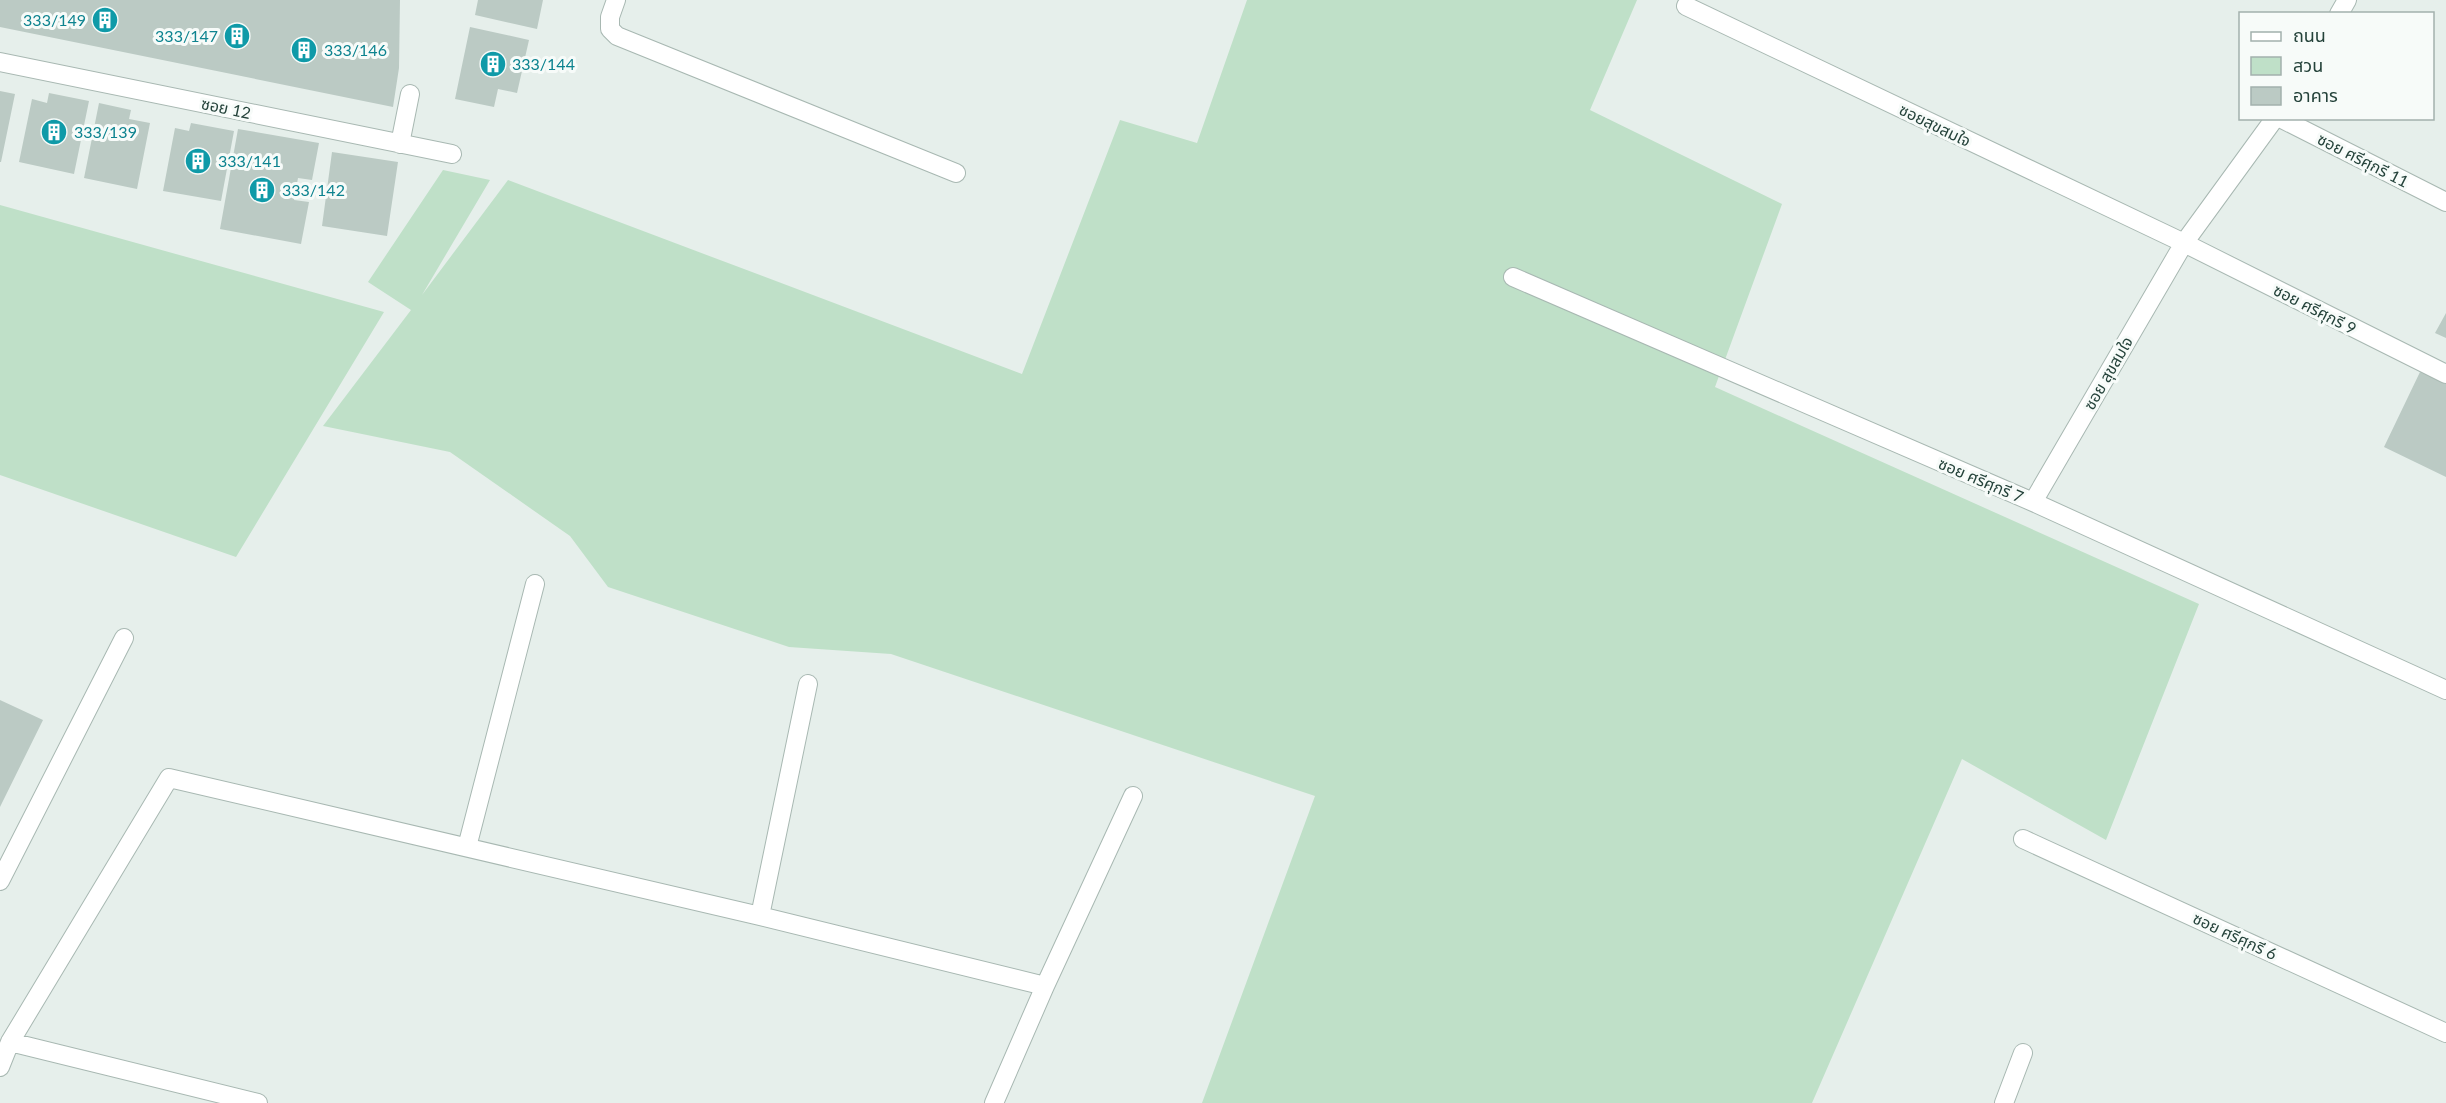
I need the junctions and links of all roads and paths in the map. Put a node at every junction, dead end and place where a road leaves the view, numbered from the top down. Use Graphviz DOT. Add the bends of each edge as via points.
graph roads {
  1 [pos="615,2"];
  2 [pos="1686,6"];
  3 [pos="0,62"];
  4 [pos="410,94"];
  5 [pos="2274,120"];
  6 [pos="2284,120"];
  7 [pos="400,144"];
  8 [pos="452,154"];
  9 [pos="956,173"];
  10 [pos="2446,202"];
  11 [pos="2184,243"];
  12 [pos="1513,277"];
  13 [pos="2446,374"];
  14 [pos="2032,502"];
  15 [pos="534,584"];
  16 [pos="124,638"];
  17 [pos="808,684"];
  18 [pos="2446,690"];
  19 [pos="1133,796"];
  20 [pos="2023,839"];
  21 [pos="466,847"];
  22 [pos="0,881"];
  23 [pos="760,916"];
  24 [pos="1045,986"];
  25 [pos="2446,1032"];
  26 [pos="10,1042"];
  27 [pos="2023,1053"];
  28 [pos="0,1067"];
  29 [pos="258,1103"];
  30 [pos="994,1103"];
  31 [pos="2004,1103"];
  1 -- 9 [label="street" via="610,28 617,36"];
  2 -- 11 [label="street, ซอยสุขสมใจ"];
  3 -- 7 [label="street, ซอย 12"];
  4 -- 7 [label="street"];
  5 -- 11 [label="street, ซอย สุขสมใจ"];
  6 -- 10 [label="street, ซอย ศรีศุกรี 11"];
  7 -- 8 [label="street, ซอย 12"];
  11 -- 13 [label="street, ซอย ศรีศุกรี 9"];
  11 -- 14 [label="street, ซอย สุขสมใจ"];
  12 -- 14 [label="street, ซอย ศรีศุกรี 7"];
  14 -- 18 [label="street, ซอย ศรีศุกรี 7"];
  15 -- 21 [label="street"];
  16 -- 22 [label="street"];
  17 -- 23 [label="street"];
  19 -- 24 [label="street"];
  20 -- 25 [label="street, ซอย ศรีศุกรี 6"];
  21 -- 23 [label="street"];
  21 -- 26 [label="street" via="169,778"];
  23 -- 24 [label="street"];
  24 -- 30 [label="street"];
  26 -- 28 [label="street"];
  26 -- 29 [label="street"];
  27 -- 31 [label="street"];
}
